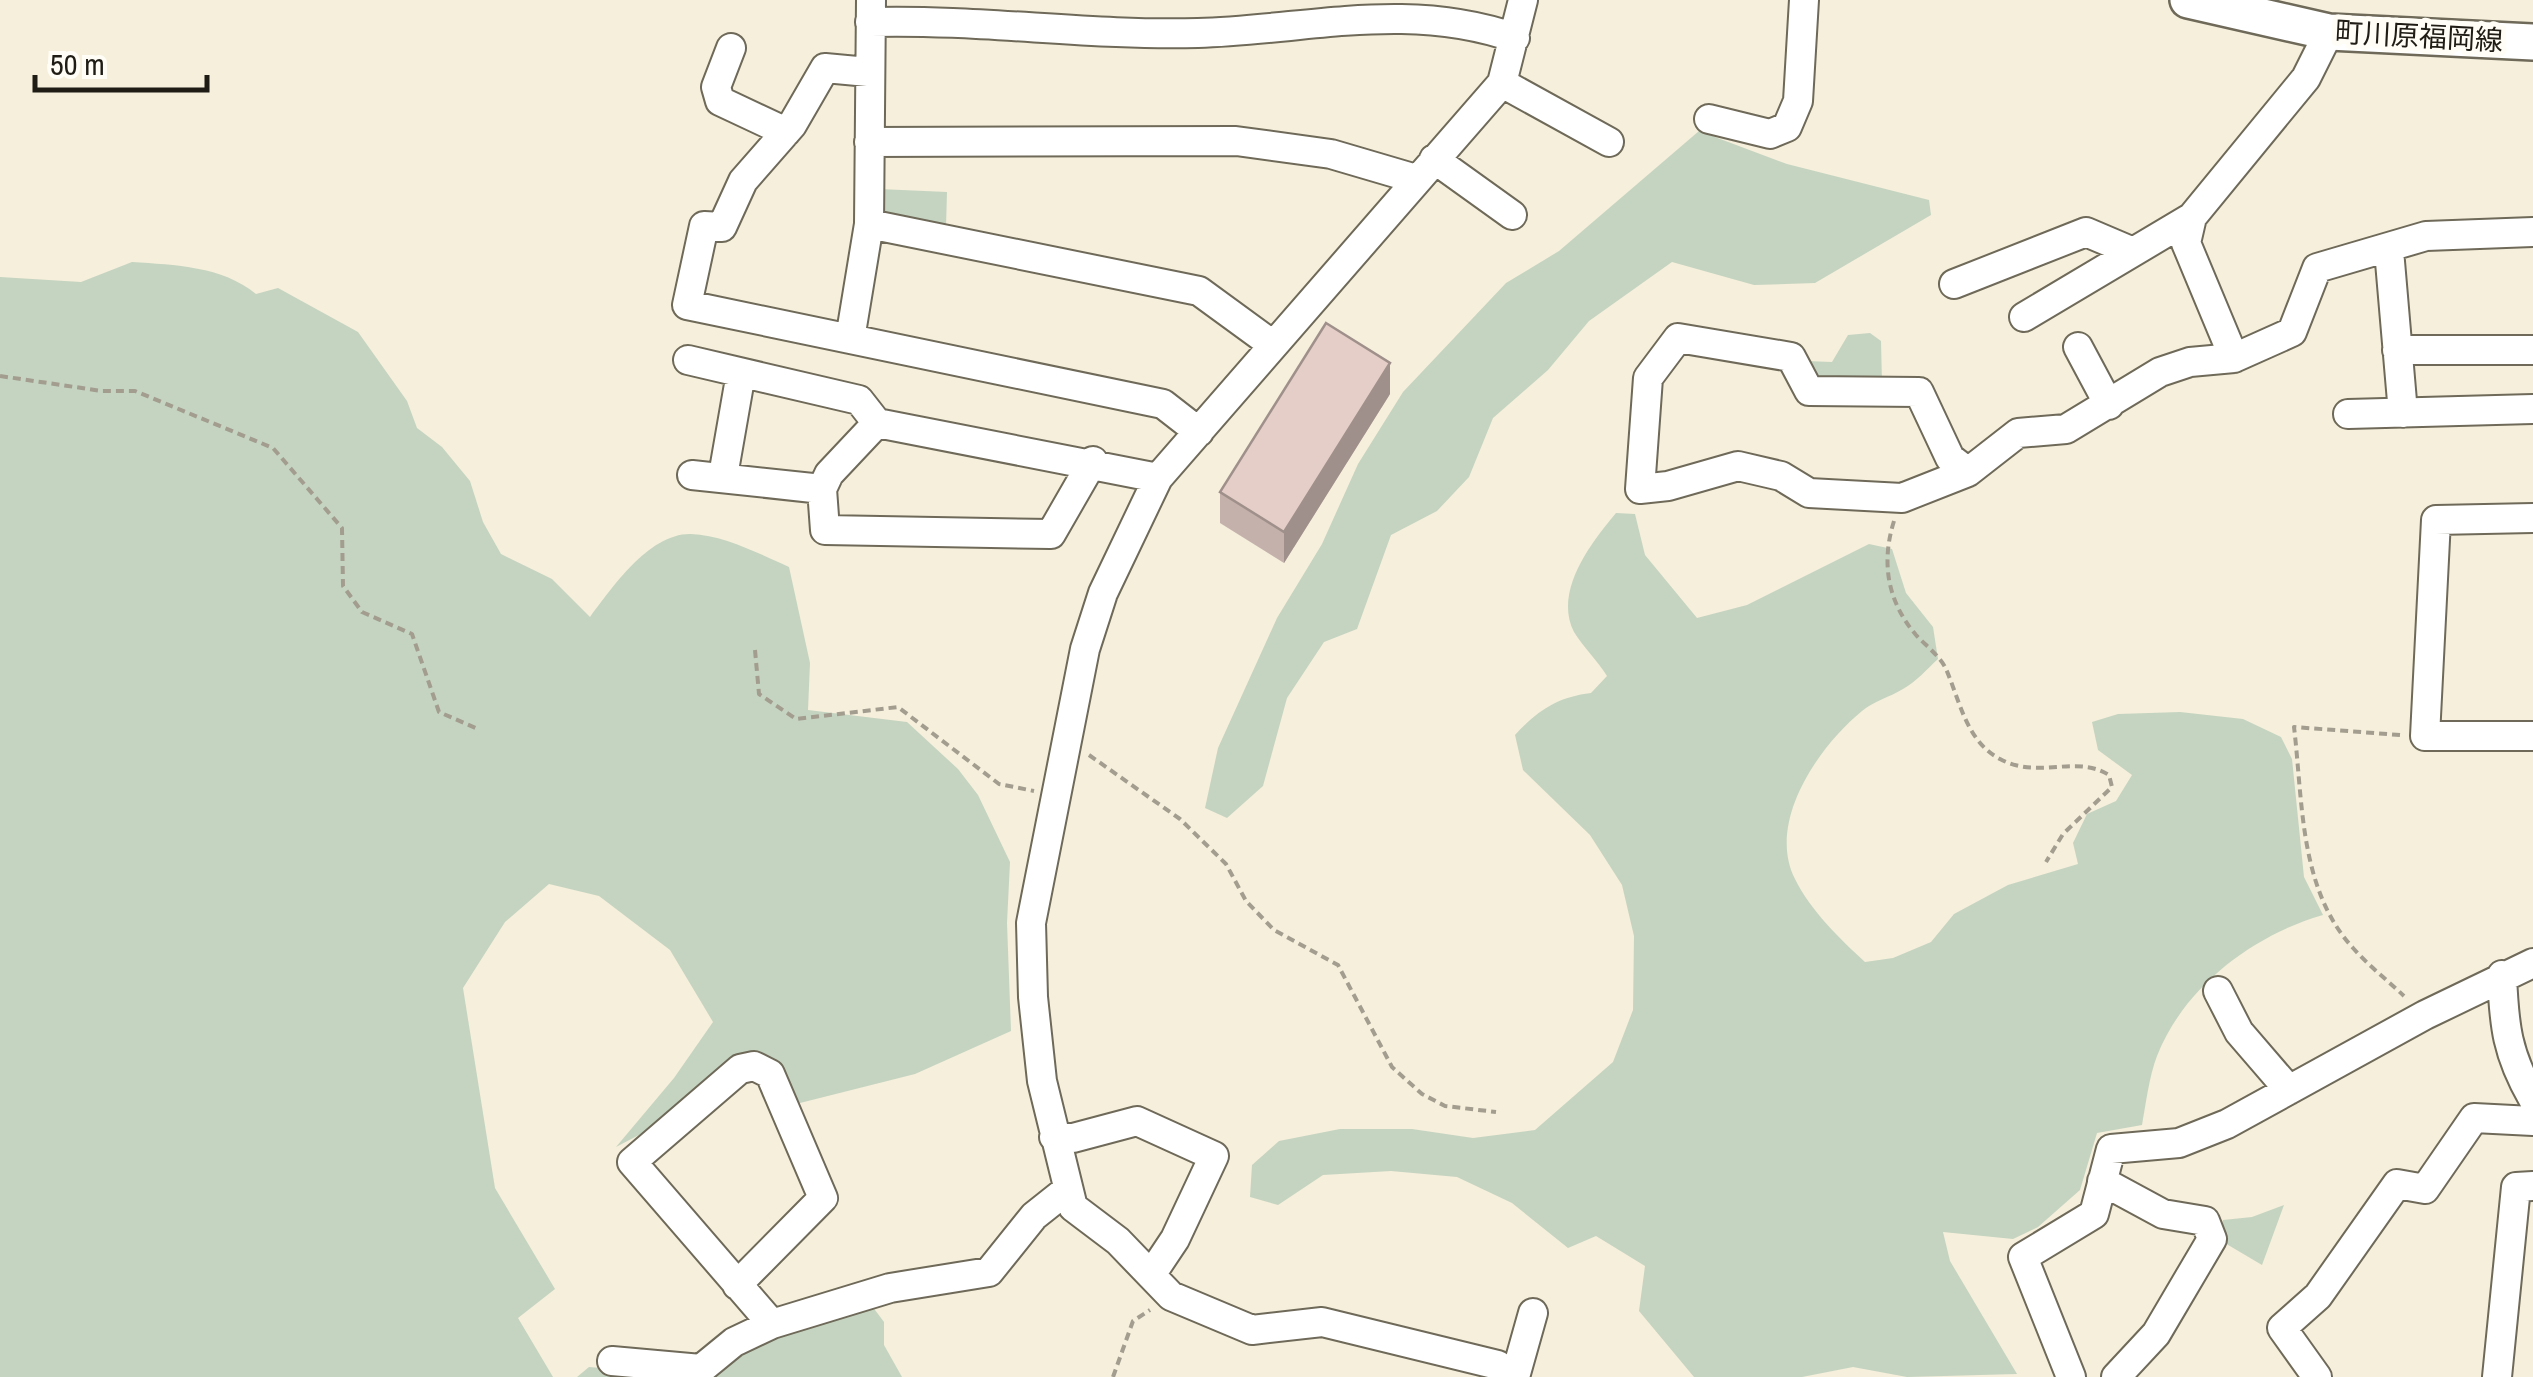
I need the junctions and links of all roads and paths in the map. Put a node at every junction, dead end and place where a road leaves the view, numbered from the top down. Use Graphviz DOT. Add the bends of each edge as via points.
graph roads {
  1 [pos="1523,0"];
  2 [pos="1804,0"];
  3 [pos="2188,0"];
  4 [pos="1380,10"];
  5 [pos="870,11"];
  6 [pos="2329,32"];
  7 [pos="1515,38"];
  8 [pos="2533,42"];
  9 [pos="732,48"];
  10 [pos="868,72"];
  11 [pos="1502,83"];
  12 [pos="1709,119"];
  13 [pos="786,132"];
  14 [pos="870,142"];
  15 [pos="1609,142"];
  16 [pos="1425,169"];
  17 [pos="1512,216"];
  18 [pos="2192,217"];
  19 [pos="869,224"];
  20 [pos="2533,232"];
  21 [pos="2389,250"];
  22 [pos="2133,252"];
  23 [pos="1954,284"];
  24 [pos="2024,317"];
  25 [pos="850,339"];
  26 [pos="1272,345"];
  27 [pos="2078,347"];
  28 [pos="2398,350"];
  29 [pos="2533,350"];
  30 [pos="2234,358"];
  31 [pos="688,360"];
  32 [pos="741,373"];
  33 [pos="0,376"];
  34 [pos="2109,405"];
  35 [pos="2533,409"];
  36 [pos="2402,413"];
  37 [pos="2348,414"];
  38 [pos="877,423"];
  39 [pos="1199,432"];
  40 [pos="1094,462"];
  41 [pos="1968,472"];
  42 [pos="692,474"];
  43 [pos="723,476"];
  44 [pos="1158,478"];
  45 [pos="822,489"];
  46 [pos="1902,498"];
  47 [pos="2533,518"];
  48 [pos="755,650"];
  49 [pos="478,729"];
  50 [pos="2425,736"];
  51 [pos="2533,736"];
  52 [pos="1070,739"];
  53 [pos="1058,795"];
  54 [pos="2046,862"];
  55 [pos="2533,963"];
  56 [pos="2502,975"];
  57 [pos="2218,990"];
  58 [pos="2425,1015"];
  59 [pos="2289,1090"];
  60 [pos="2533,1099"];
  61 [pos="1496,1112"];
  62 [pos="2533,1121"];
  63 [pos="1054,1138"];
  64 [pos="2102,1181"];
  65 [pos="2533,1186"];
  66 [pos="1068,1189"];
  67 [pos="1151,1275"];
  68 [pos="738,1285"];
  69 [pos="1171,1296"];
  70 [pos="1533,1313"];
  71 [pos="772,1324"];
  72 [pos="612,1361"];
  73 [pos="1113,1377"];
  74 [pos="1512,1377"];
  75 [pos="2071,1377"];
  76 [pos="2116,1377"];
  77 [pos="2316,1377"];
  78 [pos="2497,1377"];
  1 -- 7 [label="street"];
  2 -- 12 [label="street" via="1798,100 1788,127 1770,134"];
  3 -- 6 [label="main road, 町川原福岡線"];
  4 -- 5 [label="street" via="1199,33"];
  4 -- 7 [label="street"];
  5 -- 10 [label="street"];
  6 -- 8 [label="main road, 町川原福岡線"];
  6 -- 18 [label="street" via="2306,78"];
  7 -- 11 [label="street"];
  9 -- 13 [label="street" via="716,87 720,101"];
  10 -- 13 [label="street" via="826,68"];
  10 -- 14 [label="street"];
  11 -- 15 [label="street"];
  11 -- 16 [label="street"];
  13 -- 25 [label="street" via="743,181 722,227 704,226 687,305"];
  14 -- 16 [label="street" via="1236,140"];
  14 -- 19 [label="street"];
  16 -- 17 [label="street"];
  16 -- 26 [label="street"];
  18 -- 22 [label="street"];
  18 -- 30 [label="street" via="2186,243"];
  19 -- 25 [label="street"];
  19 -- 26 [label="street" via="1199,290"];
  20 -- 21 [label="street" via="2426,236"];
  21 -- 28 [label="street"];
  21 -- 30 [label="street" via="2317,268 2292,332"];
  22 -- 23 [label="street" via="2086,232"];
  22 -- 24 [label="street"];
  25 -- 39 [label="street" via="1162,404"];
  26 -- 39 [label="street"];
  27 -- 34 [label="street"];
  28 -- 29 [label="street"];
  28 -- 36 [label="street"];
  30 -- 34 [label="street" via="2160,372"];
  31 -- 32 [label="street"];
  32 -- 38 [label="street" via="859,400"];
  32 -- 43 [label="street"];
  33 -- 49 [label="path" via="135,391 273,448 342,528 343,586 362,612 412,634 439,712"];
  34 -- 41 [label="street" via="2066,429 2018,433"];
  35 -- 36 [label="street"];
  36 -- 37 [label="street"];
  38 -- 40 [label="street"];
  38 -- 45 [label="street"];
  39 -- 44 [label="street"];
  40 -- 44 [label="street"];
  40 -- 45 [label="street" via="1050,534 826,530"];
  41 -- 46 [label="street"];
  41 -- 46 [label="street" via="1950,458 1919,392 1809,391 1791,357 1678,338 1648,378 1640,489 1738,466 1780,476 1809,493"];
  42 -- 43 [label="street"];
  43 -- 45 [label="street"];
  44 -- 52 [label="street" via="1084,649"];
  46 -- 54 [label="path" via="1884,563 1909,626 1944,665 1972,734 1998,758 2034,771 2090,764 2109,775 2112,786"];
  47 -- 50 [label="street" via="2436,520"];
  48 -- 53 [label="path" via="759,694 796,718 898,708 999,784"];
  50 -- 51 [label="street"];
  50 -- 58 [label="path" via="2294,727 2311,875 2330,918"];
  52 -- 53 [label="street"];
  52 -- 61 [label="path" via="1180,819 1226,864 1246,901 1274,930 1338,965 1392,1067 1412,1085 1446,1106"];
  53 -- 63 [label="street" via="1031,923 1032,997"];
  55 -- 56 [label="street"];
  56 -- 58 [label="street"];
  56 -- 60 [label="street" via="2504,1032"];
  57 -- 59 [label="street" via="2239,1032"];
  58 -- 59 [label="street"];
  59 -- 64 [label="street" via="2179,1143 2110,1149"];
  62 -- 77 [label="street" via="2474,1118 2425,1189 2397,1184 2318,1296 2282,1328"];
  63 -- 66 [label="street"];
  63 -- 67 [label="street" via="1137,1120 1214,1156"];
  64 -- 75 [label="street" via="2094,1214 2024,1257"];
  64 -- 76 [label="street" via="2164,1214 2205,1221 2212,1239 2156,1334"];
  65 -- 78 [label="street" via="2516,1186"];
  66 -- 67 [label="street" via="1073,1207"];
  66 -- 71 [label="street" via="1034,1216 989,1272 890,1288"];
  67 -- 69 [label="street"];
  68 -- 68 [label="street" via="632,1162 740,1068 754,1066 770,1074 823,1198"];
  68 -- 71 [label="street"];
  69 -- 73 [label="path" via="1133,1320"];
  69 -- 74 [label="street" via="1252,1330 1322,1322 1498,1364"];
  70 -- 74 [label="street"];
  71 -- 72 [label="street" via="701,1368"];
}
